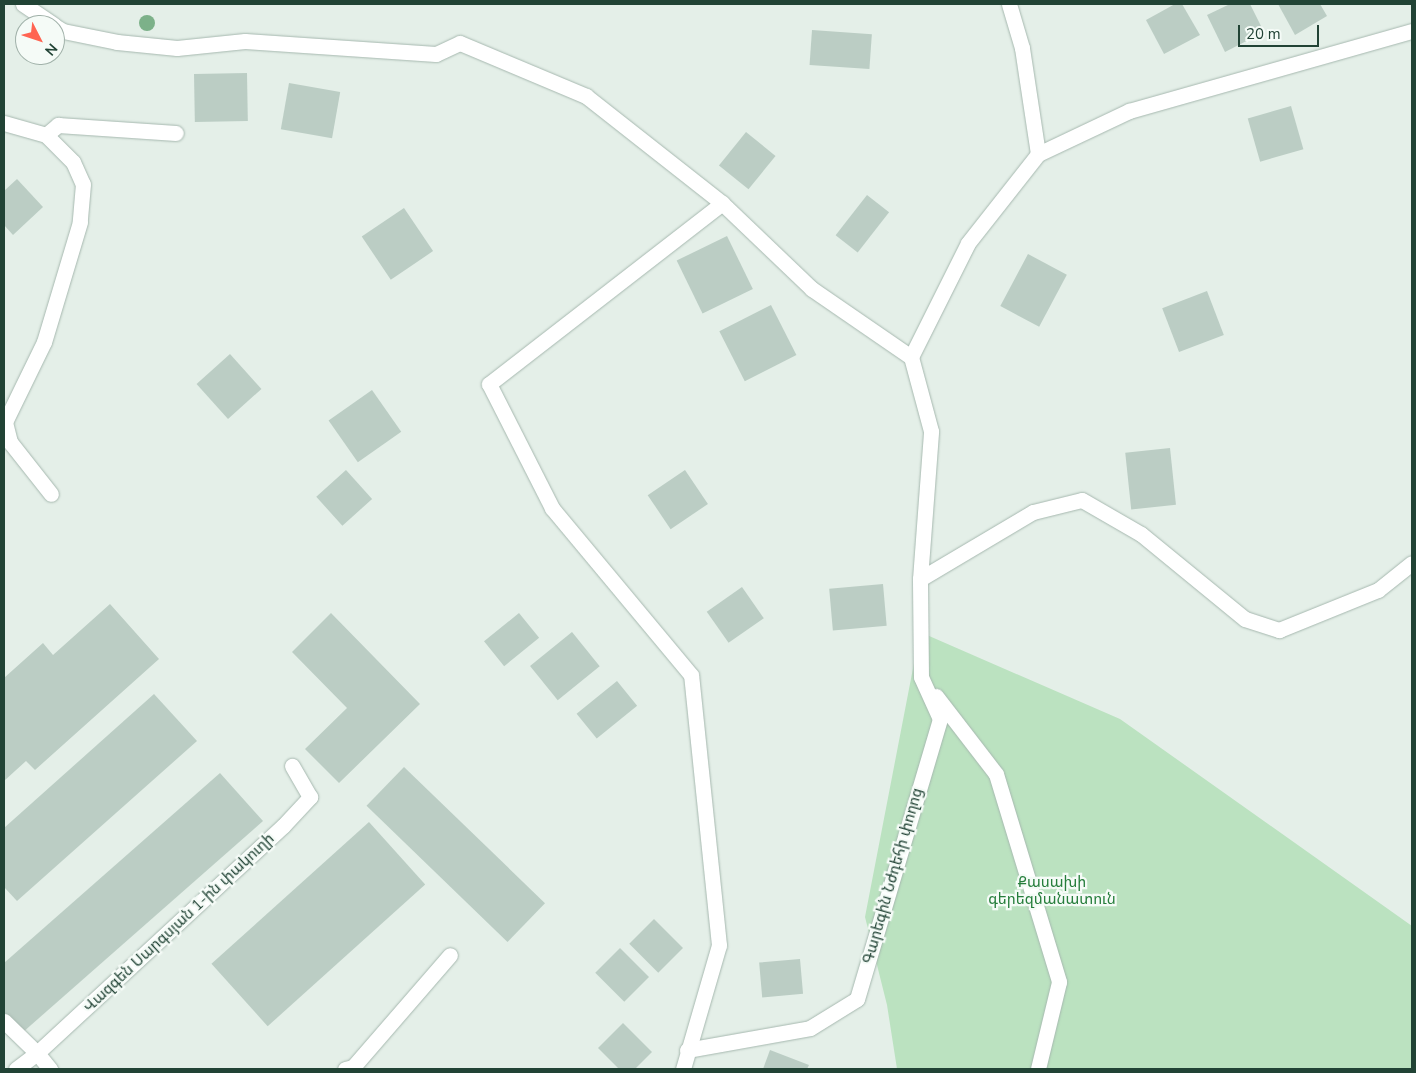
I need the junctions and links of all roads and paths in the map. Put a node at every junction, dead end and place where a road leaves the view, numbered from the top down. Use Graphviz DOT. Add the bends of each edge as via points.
graph roads {
  1 [pos="23,4"];
  2 [pos="1009,4"];
  3 [pos="39,15"];
  4 [pos="1412,30"];
  5 [pos="65,31"];
  6 [pos="4,123"];
  7 [pos="176,133"];
  8 [pos="46,135"];
  9 [pos="1038,154"];
  10 [pos="722,203"];
  11 [pos="911,357"];
  12 [pos="51,494"];
  13 [pos="1412,562"];
  14 [pos="920,579"];
  15 [pos="921,677"];
  16 [pos="292,766"];
  17 [pos="450,955"];
  18 [pos="4,1021"];
  19 [pos="687,1050"];
  20 [pos="37,1053"];
  21 [pos="16,1069"];
  22 [pos="50,1069"];
  23 [pos="345,1069"];
  24 [pos="683,1069"];
  25 [pos="1038,1069"];
  1 -- 3 [label="street"];
  2 -- 9 [label="street" via="1022,48"];
  4 -- 9 [label="street" via="1129,111"];
  5 -- 10 [label="street" via="117,42 177,48 245,41 436,54 460,43 586,96"];
  6 -- 8 [label="street"];
  7 -- 8 [label="street" via="58,126"];
  8 -- 12 [label="street" via="73,162 83,184 80,222 44,342 6,422 10,442"];
  9 -- 11 [label="street" via="968,243"];
  10 -- 11 [label="street" via="812,289"];
  10 -- 19 [label="street" via="489,384 552,508 691,675 718,945"];
  11 -- 14 [label="street, Գարեգին Նժդեհի փողոց" via="931,431"];
  13 -- 14 [label="street" via="1378,590 1278,630 1245,619 1141,534 1082,500 1033,512"];
  14 -- 15 [label="street, Գարեգին Նժդեհի փողոց"];
  15 -- 19 [label="street, Գարեգին Նժդեհի փողոց" via="940,719 857,999 810,1028"];
  15 -- 25 [label="street" via="996,774 1059,982"];
  16 -- 20 [label="street, Վազգեն Սարգսյան 1-ին փակուղի" via="310,797 284,826"];
  17 -- 23 [label="street" via="353,1067"];
  18 -- 20 [label="street"];
  19 -- 24 [label="street"];
  20 -- 21 [label="street, Վազգեն Սարգսյան 1-ին փակուղի"];
  20 -- 22 [label="street"];
}
